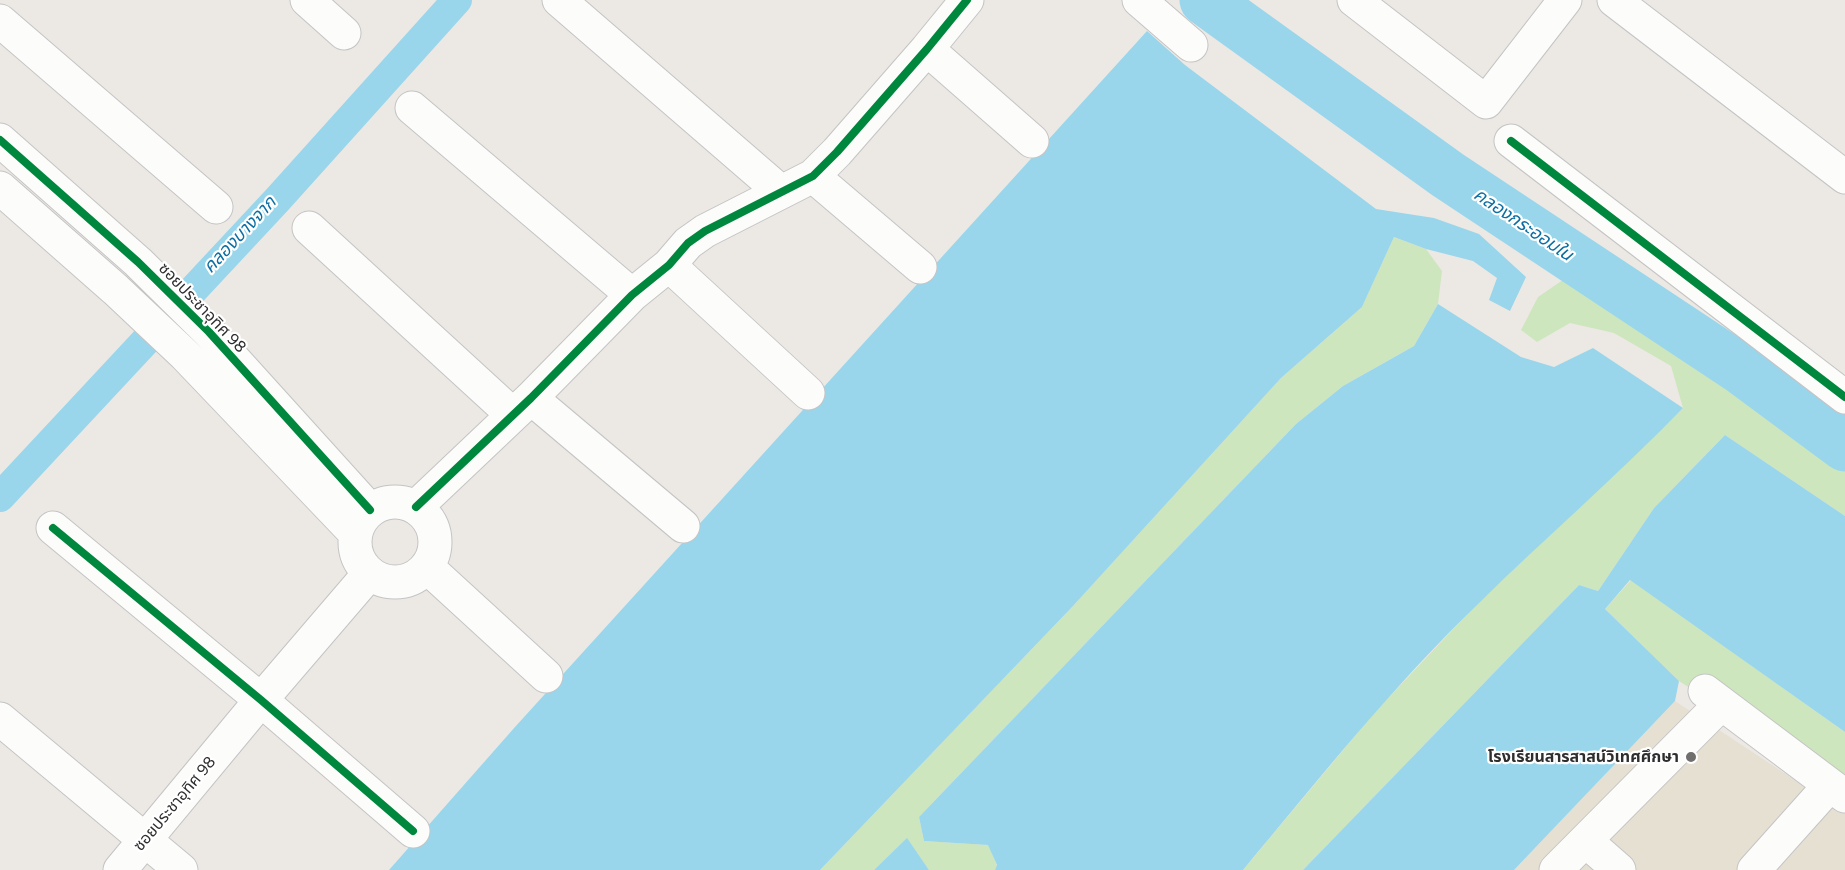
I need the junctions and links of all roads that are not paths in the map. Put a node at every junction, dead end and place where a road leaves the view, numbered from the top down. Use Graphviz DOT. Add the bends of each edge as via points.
graph roads {
  1 [pos="307,0"];
  2 [pos="559,0"];
  3 [pos="967,0"];
  4 [pos="1139,0"];
  5 [pos="1354,0"];
  6 [pos="1565,0"];
  7 [pos="1614,0"];
  8 [pos="0,21"];
  9 [pos="344,33"];
  10 [pos="1191,45"];
  11 [pos="927,49"];
  12 [pos="412,108"];
  13 [pos="0,140"];
  14 [pos="1032,141"];
  15 [pos="1511,141"];
  16 [pos="813,176"];
  17 [pos="1845,177"];
  18 [pos="0,188"];
  19 [pos="781,192"];
  20 [pos="216,207"];
  21 [pos="309,228"];
  22 [pos="669,266"];
  23 [pos="920,267"];
  24 [pos="632,295"];
  25 [pos="808,393"];
  26 [pos="1845,397"];
  27 [pos="522,406"];
  28 [pos="416,507"];
  29 [pos="362,521"];
  30 [pos="683,526"];
  31 [pos="53,528"];
  32 [pos="427,567"];
  33 [pos="369,574"];
  34 [pos="546,676"];
  35 [pos="261,700"];
  36 [pos="0,719"];
  37 [pos="1837,790"];
  38 [pos="413,831"];
  39 [pos="145,840"];
  40 [pos="1586,841"];
  41 [pos="120,870"];
  42 [pos="181,870"];
  43 [pos="1556,870"];
  44 [pos="1620,870"];
  45 [pos="1754,870"];
  1 -- 9 [label="street"];
  2 -- 19 [label="street"];
  3 -- 11 [label="street"];
  4 -- 10 [label="street"];
  5 -- 6 [label="street" via="1486,102"];
  7 -- 17 [label="street"];
  8 -- 20 [label="street"];
  11 -- 14 [label="street"];
  11 -- 16 [label="street"];
  12 -- 24 [label="street"];
  13 -- 29 [label="street, ซอยประชาอุทิศ 98" via="138,262 209,332"];
  15 -- 26 [label="street"];
  16 -- 19 [label="street"];
  16 -- 23 [label="street"];
  18 -- 29 [label="street" via="116,290"];
  19 -- 22 [label="street" via="705,231 688,243"];
  21 -- 27 [label="street"];
  22 -- 24 [label="street"];
  22 -- 25 [label="street"];
  24 -- 27 [label="street"];
  27 -- 28 [label="street"];
  27 -- 30 [label="street"];
  28 -- 29 [label="street" via="400,502 382,503"];
  28 -- 32 [label="street" via="428,519 435,535 435,552"];
  29 -- 33 [label="street" via="354,546 358,562"];
  31 -- 35 [label="street"];
  32 -- 33 [label="street" via="414,579 399,583"];
  32 -- 34 [label="street"];
  33 -- 35 [label="street, ซอยประชาอุทิศ 98"];
  35 -- 38 [label="street"];
  35 -- 39 [label="street, ซอยประชาอุทิศ 98"];
  36 -- 39 [label="street"];
  37 -- 40 [label="street" via="1712,697"];
  37 -- 45 [label="street"];
  39 -- 41 [label="street, ซอยประชาอุทิศ 98"];
  39 -- 42 [label="street"];
  40 -- 43 [label="street"];
  40 -- 44 [label="street"];
}
